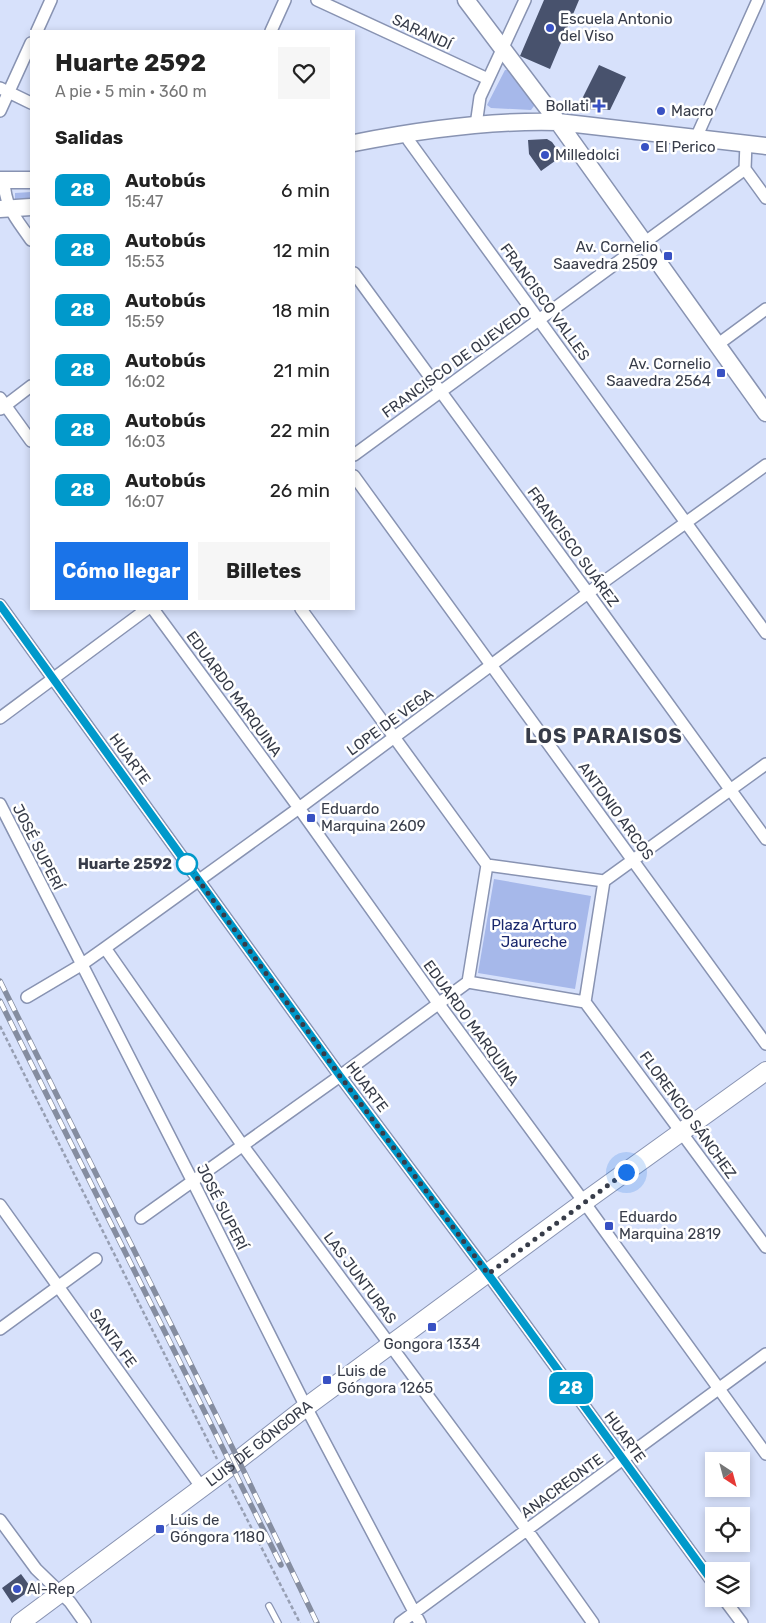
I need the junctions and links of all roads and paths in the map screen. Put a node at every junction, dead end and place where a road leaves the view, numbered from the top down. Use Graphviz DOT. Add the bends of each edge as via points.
graph roads {
  1 [pos="51,0"];
  2 [pos="285,0"];
  3 [pos="317,0"];
  4 [pos="466,0"];
  5 [pos="524,0"];
  6 [pos="758,0"];
  7 [pos="36,30"];
  8 [pos="271,30"];
  9 [pos="30,45"];
  10 [pos="503,48"];
  11 [pos="488,79"];
  12 [pos="4,90"];
  13 [pos="30,103"];
  14 [pos="0,111"];
  15 [pos="558,122"];
  16 [pos="476,125"];
  17 [pos="405,134"];
  18 [pos="696,138"];
  19 [pos="376,139"];
  20 [pos="355,143"];
  21 [pos="746,143"];
  22 [pos="766,146"];
  23 [pos="355,150"];
  24 [pos="745,169"];
  25 [pos="2,180"];
  26 [pos="30,180"];
  27 [pos="766,198"];
  28 [pos="30,208"];
  29 [pos="5,209"];
  30 [pos="30,239"];
  31 [pos="645,244"];
  32 [pos="355,275"];
  33 [pos="766,309"];
  34 [pos="539,320"];
  35 [pos="716,345"];
  36 [pos="30,387"];
  37 [pos="440,392"];
  38 [pos="2,404"];
  39 [pos="766,413"];
  40 [pos="30,440"];
  41 [pos="355,454"];
  42 [pos="766,466"];
  43 [pos="355,477"];
  44 [pos="687,523"];
  45 [pos="588,593"];
  46 [pos="0,605"];
  47 [pos="146,610"];
  48 [pos="153,610"];
  49 [pos="302,610"];
  50 [pos="766,633"];
  51 [pos="492,665"];
  52 [pos="54,679"];
  53 [pos="0,718"];
  54 [pos="394,736"];
  55 [pos="766,764"];
  56 [pos="730,790"];
  57 [pos="0,804"];
  58 [pos="299,808"];
  59 [pos="766,839"];
  60 [pos="633,860"];
  61 [pos="488,866"];
  62 [pos="200,880"];
  63 [pos="604,881"];
  64 [pos="105,948"];
  65 [pos="81,965"];
  66 [pos="468,982"];
  67 [pos="27,997"];
  68 [pos="586,1002"];
  69 [pos="438,1003"];
  70 [pos="0,1026"];
  71 [pos="766,1044"];
  72 [pos="766,1071"];
  73 [pos="340,1076"];
  74 [pos="682,1131"];
  75 [pos="244,1146"];
  76 [pos="193,1182"];
  77 [pos="584,1202"];
  78 [pos="0,1205"];
  79 [pos="141,1218"];
  80 [pos="766,1247"];
  81 [pos="96,1260"];
  82 [pos="488,1274"];
  83 [pos="58,1286"];
  84 [pos="0,1329"];
  85 [pos="391,1345"];
  86 [pos="766,1354"];
  87 [pos="718,1389"];
  88 [pos="306,1407"];
  89 [pos="766,1454"];
  90 [pos="623,1460"];
  91 [pos="223,1472"];
  92 [pos="202,1488"];
  93 [pos="0,1520"];
  94 [pos="527,1530"];
  95 [pos="705,1572"];
  96 [pos="60,1594"];
  97 [pos="269,1606"];
  98 [pos="730,1607"];
  99 [pos="414,1613"];
  100 [pos="20,1623"];
  101 [pos="85,1623"];
  102 [pos="278,1623"];
  103 [pos="300,1623"];
  104 [pos="400,1623"];
  105 [pos="420,1623"];
  106 [pos="593,1623"];
  107 [pos="742,1623"];
  1 -- 7 [label="street"];
  2 -- 8 [label="street"];
  3 -- 11 [label="street, SARANDÍ"];
  4 -- 10 [label="main road"];
  5 -- 10 [label="street"];
  6 -- 18 [label="street"];
  9 -- 12 [label="street"];
  10 -- 11 [label="street"];
  10 -- 15 [label="main road"];
  11 -- 16 [label="street" via="480,98"];
  12 -- 13 [label="street"];
  12 -- 14 [label="street"];
  15 -- 16 [label="main road"];
  15 -- 18 [label="main road"];
  15 -- 31 [label="main road"];
  16 -- 17 [label="main road"];
  17 -- 19 [label="main road"];
  17 -- 34 [label="street, FRANCISCO VALLES"];
  18 -- 21 [label="main road"];
  19 -- 20 [label="main road"];
  19 -- 23 [label="main road"];
  21 -- 22 [label="main road"];
  21 -- 24 [label="street"];
  24 -- 27 [label="street"];
  24 -- 31 [label="street, FRANCISCO DE QUEVEDO"];
  25 -- 26 [label="main road"];
  25 -- 29 [label="street"];
  28 -- 29 [label="main road"];
  29 -- 30 [label="street"];
  31 -- 34 [label="street, FRANCISCO DE QUEVEDO"];
  31 -- 35 [label="main road"];
  32 -- 37 [label="street, FRANCISCO SUÁREZ"];
  33 -- 35 [label="street"];
  34 -- 37 [label="street, FRANCISCO DE QUEVEDO"];
  34 -- 44 [label="street, FRANCISCO VALLES"];
  35 -- 39 [label="main road"];
  36 -- 38 [label="street"];
  37 -- 41 [label="street, FRANCISCO DE QUEVEDO"];
  37 -- 45 [label="street, FRANCISCO SUÁREZ"];
  38 -- 40 [label="street"];
  42 -- 44 [label="street, LOPE DE VEGA"];
  43 -- 51 [label="street, ANTONIO ARCOS"];
  44 -- 45 [label="street, LOPE DE VEGA"];
  44 -- 50 [label="street, FRANCISCO VALLES"];
  45 -- 51 [label="street, LOPE DE VEGA"];
  45 -- 56 [label="street, FRANCISCO SUÁREZ"];
  46 -- 52 [label="street, HUARTE"];
  47 -- 52 [label="street"];
  48 -- 58 [label="street, EDUARDO MARQUINA"];
  49 -- 54 [label="street"];
  51 -- 54 [label="street, LOPE DE VEGA"];
  51 -- 60 [label="street, ANTONIO ARCOS"];
  52 -- 53 [label="street"];
  52 -- 62 [label="street, HUARTE"];
  54 -- 58 [label="street, LOPE DE VEGA"];
  54 -- 61 [label="street"];
  55 -- 56 [label="street"];
  56 -- 59 [label="street, FRANCISCO SUÁREZ"];
  56 -- 60 [label="street"];
  57 -- 65 [label="street, JOSÉ SUPERÍ"];
  58 -- 62 [label="street, LOPE DE VEGA"];
  58 -- 69 [label="street, EDUARDO MARQUINA"];
  60 -- 63 [label="street"];
  60 -- 71 [label="street, ANTONIO ARCOS"];
  61 -- 63 [label="street"];
  61 -- 66 [label="street"];
  62 -- 64 [label="street, LOPE DE VEGA"];
  62 -- 73 [label="street, HUARTE"];
  63 -- 68 [label="street"];
  64 -- 65 [label="street, LOPE DE VEGA"];
  64 -- 75 [label="street, LAS JUNTURAS"];
  65 -- 67 [label="street, LOPE DE VEGA"];
  65 -- 76 [label="street, JOSÉ SUPERÍ"];
  66 -- 68 [label="street"];
  66 -- 69 [label="street"];
  68 -- 74 [label="street, FLORENCIO SÁNCHEZ"];
  69 -- 73 [label="street"];
  69 -- 77 [label="street, EDUARDO MARQUINA"];
  70 -- 91 [label="path"];
  72 -- 74 [label="main road, LUIS DE GÓNGORA"];
  73 -- 75 [label="street"];
  73 -- 82 [label="street, HUARTE"];
  74 -- 77 [label="main road, LUIS DE GÓNGORA"];
  74 -- 80 [label="street, FLORENCIO SÁNCHEZ"];
  75 -- 76 [label="street"];
  75 -- 85 [label="street, LAS JUNTURAS"];
  76 -- 79 [label="street"];
  76 -- 88 [label="street, JOSÉ SUPERÍ"];
  77 -- 82 [label="main road, LUIS DE GÓNGORA"];
  77 -- 87 [label="street, EDUARDO MARQUINA"];
  78 -- 83 [label="street, SANTA FE"];
  81 -- 83 [label="street"];
  82 -- 85 [label="main road, LUIS DE GÓNGORA"];
  82 -- 90 [label="street, HUARTE"];
  83 -- 84 [label="street"];
  83 -- 92 [label="street, SANTA FE"];
  85 -- 88 [label="main road, LUIS DE GÓNGORA"];
  85 -- 94 [label="street, LAS JUNTURAS"];
  86 -- 87 [label="street, ANACREONTE"];
  87 -- 89 [label="street, EDUARDO MARQUINA"];
  87 -- 90 [label="street, ANACREONTE"];
  88 -- 91 [label="main road, LUIS DE GÓNGORA"];
  88 -- 99 [label="street, JOSÉ SUPERÍ"];
  90 -- 94 [label="street, ANACREONTE"];
  90 -- 95 [label="street, HUARTE"];
  91 -- 92 [label="main road, LUIS DE GÓNGORA"];
  91 -- 103 [label="path"];
  92 -- 96 [label="main road, LUIS DE GÓNGORA"];
  93 -- 96 [label="street" via="36,1569"];
  94 -- 99 [label="street, ANACREONTE"];
  94 -- 106 [label="street, LAS JUNTURAS"];
  96 -- 100 [label="main road, LUIS DE GÓNGORA"];
  96 -- 101 [label="street"];
  97 -- 102 [label="lane"];
  98 -- 107 [label="street"];
  99 -- 104 [label="street, ANACREONTE"];
  99 -- 105 [label="street, JOSÉ SUPERÍ"];
}
